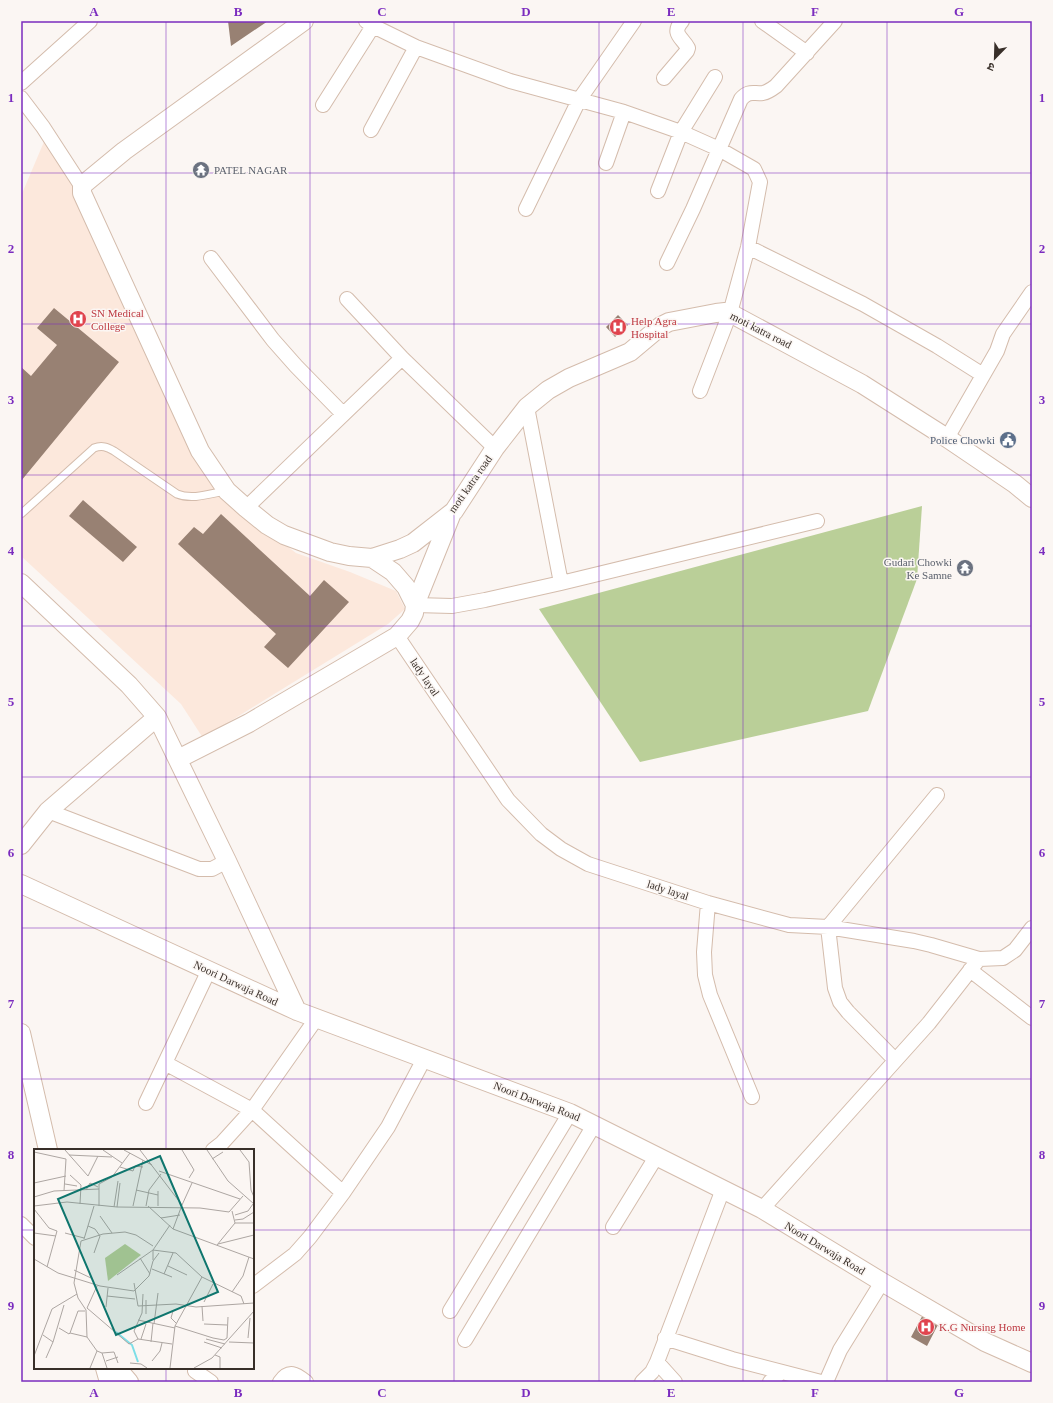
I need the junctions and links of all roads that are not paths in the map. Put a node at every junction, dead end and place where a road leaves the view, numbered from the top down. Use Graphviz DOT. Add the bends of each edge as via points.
graph roads {
  1 [pos="90,21"];
  2 [pos="304,21"];
  3 [pos="634,21"];
  4 [pos="682,21"];
  5 [pos="835,21"];
  6 [pos="766,22"];
  7 [pos="370,24"];
  8 [pos="416,48"];
  9 [pos="807,53"];
  10 [pos="715,77"];
  11 [pos="664,78"];
  12 [pos="21,83"];
  13 [pos="21,98"];
  14 [pos="578,100"];
  15 [pos="323,105"];
  16 [pos="624,112"];
  17 [pos="371,130"];
  18 [pos="681,132"];
  19 [pos="719,149"];
  20 [pos="606,163"];
  21 [pos="82,187"];
  22 [pos="658,190"];
  23 [pos="526,209"];
  24 [pos="748,247"];
  25 [pos="211,258"];
  26 [pos="667,263"];
  27 [pos="1032,292"];
  28 [pos="347,299"];
  29 [pos="730,313"];
  30 [pos="402,358"];
  31 [pos="983,375"];
  32 [pos="700,391"];
  33 [pos="527,407"];
  34 [pos="343,414"];
  35 [pos="947,438"];
  36 [pos="495,448"];
  37 [pos="227,491"];
  38 [pos="1032,498"];
  39 [pos="246,508"];
  40 [pos="454,510"];
  41 [pos="21,514"];
  42 [pos="818,520"];
  43 [pos="372,558"];
  44 [pos="21,583"];
  45 [pos="561,583"];
  46 [pos="415,605"];
  47 [pos="397,636"];
  48 [pos="157,717"];
  49 [pos="178,759"];
  50 [pos="937,795"];
  51 [pos="48,811"];
  52 [pos="21,845"];
  53 [pos="227,861"];
  54 [pos="21,884"];
  55 [pos="708,903"];
  56 [pos="828,927"];
  57 [pos="1032,928"];
  58 [pos="975,965"];
  59 [pos="209,970"];
  60 [pos="297,1011"];
  61 [pos="1032,1018"];
  62 [pos="316,1019"];
  63 [pos="21,1033"];
  64 [pos="424,1059"];
  65 [pos="895,1060"];
  66 [pos="165,1063"];
  67 [pos="752,1097"];
  68 [pos="146,1103"];
  69 [pos="252,1110"];
  70 [pos="570,1113"];
  71 [pos="594,1125"];
  72 [pos="48,1149"];
  73 [pos="214,1149"];
  74 [pos="656,1157"];
  75 [pos="723,1189"];
  76 [pos="343,1193"];
  77 [pos="762,1209"];
  78 [pos="21,1224"];
  79 [pos="613,1227"];
  80 [pos="34,1237"];
  81 [pos="882,1282"];
  82 [pos="254,1285"];
  83 [pos="450,1311"];
  84 [pos="665,1338"];
  85 [pos="465,1340"];
  86 [pos="657,1362"];
  87 [pos="1032,1363"];
  88 [pos="105,1369"];
  89 [pos="118,1369"];
  90 [pos="781,1372"];
  91 [pos="194,1374"];
  92 [pos="109,1382"];
  93 [pos="129,1382"];
  94 [pos="211,1382"];
  95 [pos="280,1382"];
  96 [pos="306,1382"];
  97 [pos="642,1382"];
  98 [pos="674,1382"];
  99 [pos="770,1382"];
  100 [pos="821,1382"];
  101 [pos="826,1382"];
  1 -- 12 [label="street"];
  2 -- 21 [label="street" via="124,151"];
  3 -- 14 [label="street"];
  4 -- 11 [label="street" via="678,25 678,36 688,48"];
  5 -- 9 [label="street"];
  6 -- 9 [label="street"];
  7 -- 8 [label="street"];
  7 -- 15 [label="street"];
  8 -- 14 [label="street" via="510,82"];
  8 -- 17 [label="street"];
  9 -- 19 [label="street" via="769,91 745,94"];
  10 -- 18 [label="street"];
  13 -- 21 [label="street"];
  14 -- 16 [label="street"];
  14 -- 23 [label="street"];
  16 -- 18 [label="street"];
  16 -- 20 [label="street"];
  18 -- 19 [label="street"];
  18 -- 22 [label="street"];
  19 -- 24 [label="street" via="754,170 760,182"];
  19 -- 26 [label="street"];
  21 -- 37 [label="street" via="82,193 200,451"];
  24 -- 29 [label="street"];
  24 -- 31 [label="street" via="863,304"];
  25 -- 34 [label="street" via="273,340"];
  27 -- 31 [label="street" via="1003,334 997,351"];
  28 -- 30 [label="street"];
  29 -- 32 [label="street"];
  29 -- 33 [label="street, moti katra road" via="693,317 661,326 630,352 569,378 548,390"];
  29 -- 35 [label="street, moti katra road" via="862,384"];
  30 -- 34 [label="street"];
  30 -- 36 [label="street"];
  31 -- 35 [label="street"];
  33 -- 36 [label="street, moti katra road"];
  33 -- 45 [label="street"];
  34 -- 39 [label="street"];
  35 -- 38 [label="street, moti katra road"];
  36 -- 40 [label="street, moti katra road"];
  37 -- 39 [label="street"];
  37 -- 41 [label="lane" via="183,497 108,447 101,446 94,448"];
  39 -- 43 [label="street" via="267,525 296,540 330,552"];
  40 -- 43 [label="street, moti katra road" via="413,543"];
  40 -- 46 [label="street"];
  42 -- 45 [label="street"];
  43 -- 46 [label="street" via="401,580"];
  44 -- 48 [label="street" via="129,685"];
  45 -- 46 [label="street" via="452,606"];
  46 -- 47 [label="street" via="410,621"];
  47 -- 49 [label="street" via="249,723"];
  47 -- 55 [label="street, lady layal" via="508,800 540,834 588,864"];
  48 -- 49 [label="street"];
  48 -- 51 [label="street"];
  49 -- 53 [label="street"];
  50 -- 56 [label="street"];
  51 -- 52 [label="street"];
  51 -- 53 [label="street" via="199,869 212,869"];
  53 -- 60 [label="street"];
  54 -- 59 [label="street, Noori Darwaja Road"];
  55 -- 56 [label="street, lady layal" via="789,925"];
  55 -- 67 [label="street" via="705,975 710,996"];
  56 -- 58 [label="street, lady layal" via="932,945"];
  56 -- 65 [label="street" via="835,988 840,1002"];
  57 -- 58 [label="street, lady layal" via="1015,950 1003,958"];
  58 -- 61 [label="street"];
  58 -- 65 [label="street" via="929,1023"];
  59 -- 60 [label="street, Noori Darwaja Road"];
  59 -- 66 [label="street"];
  60 -- 62 [label="street, Noori Darwaja Road"];
  62 -- 64 [label="street, Noori Darwaja Road"];
  62 -- 69 [label="street"];
  63 -- 72 [label="street"];
  64 -- 70 [label="street, Noori Darwaja Road"];
  64 -- 76 [label="street" via="388,1127"];
  65 -- 77 [label="street"];
  66 -- 68 [label="street"];
  66 -- 69 [label="street"];
  69 -- 73 [label="street"];
  69 -- 76 [label="street"];
  70 -- 71 [label="street, Noori Darwaja Road"];
  70 -- 83 [label="street"];
  71 -- 74 [label="street, Noori Darwaja Road"];
  71 -- 85 [label="street"];
  74 -- 75 [label="street, Noori Darwaja Road"];
  74 -- 79 [label="street"];
  75 -- 77 [label="street, Noori Darwaja Road"];
  75 -- 84 [label="street"];
  76 -- 82 [label="street" via="295,1254"];
  77 -- 81 [label="street, Noori Darwaja Road"];
  78 -- 80 [label="street"];
  81 -- 87 [label="street, Noori Darwaja Road" via="985,1342"];
  81 -- 101 [label="street" via="840,1350"];
  84 -- 86 [label="street"];
  84 -- 90 [label="street"];
  86 -- 97 [label="street"];
  86 -- 98 [label="street"];
  88 -- 92 [label="street"];
  89 -- 93 [label="street"];
  90 -- 99 [label="street"];
  90 -- 100 [label="street"];
  91 -- 94 [label="street"];
  95 -- 96 [label="street" via="291,1374 298,1375"];
}
